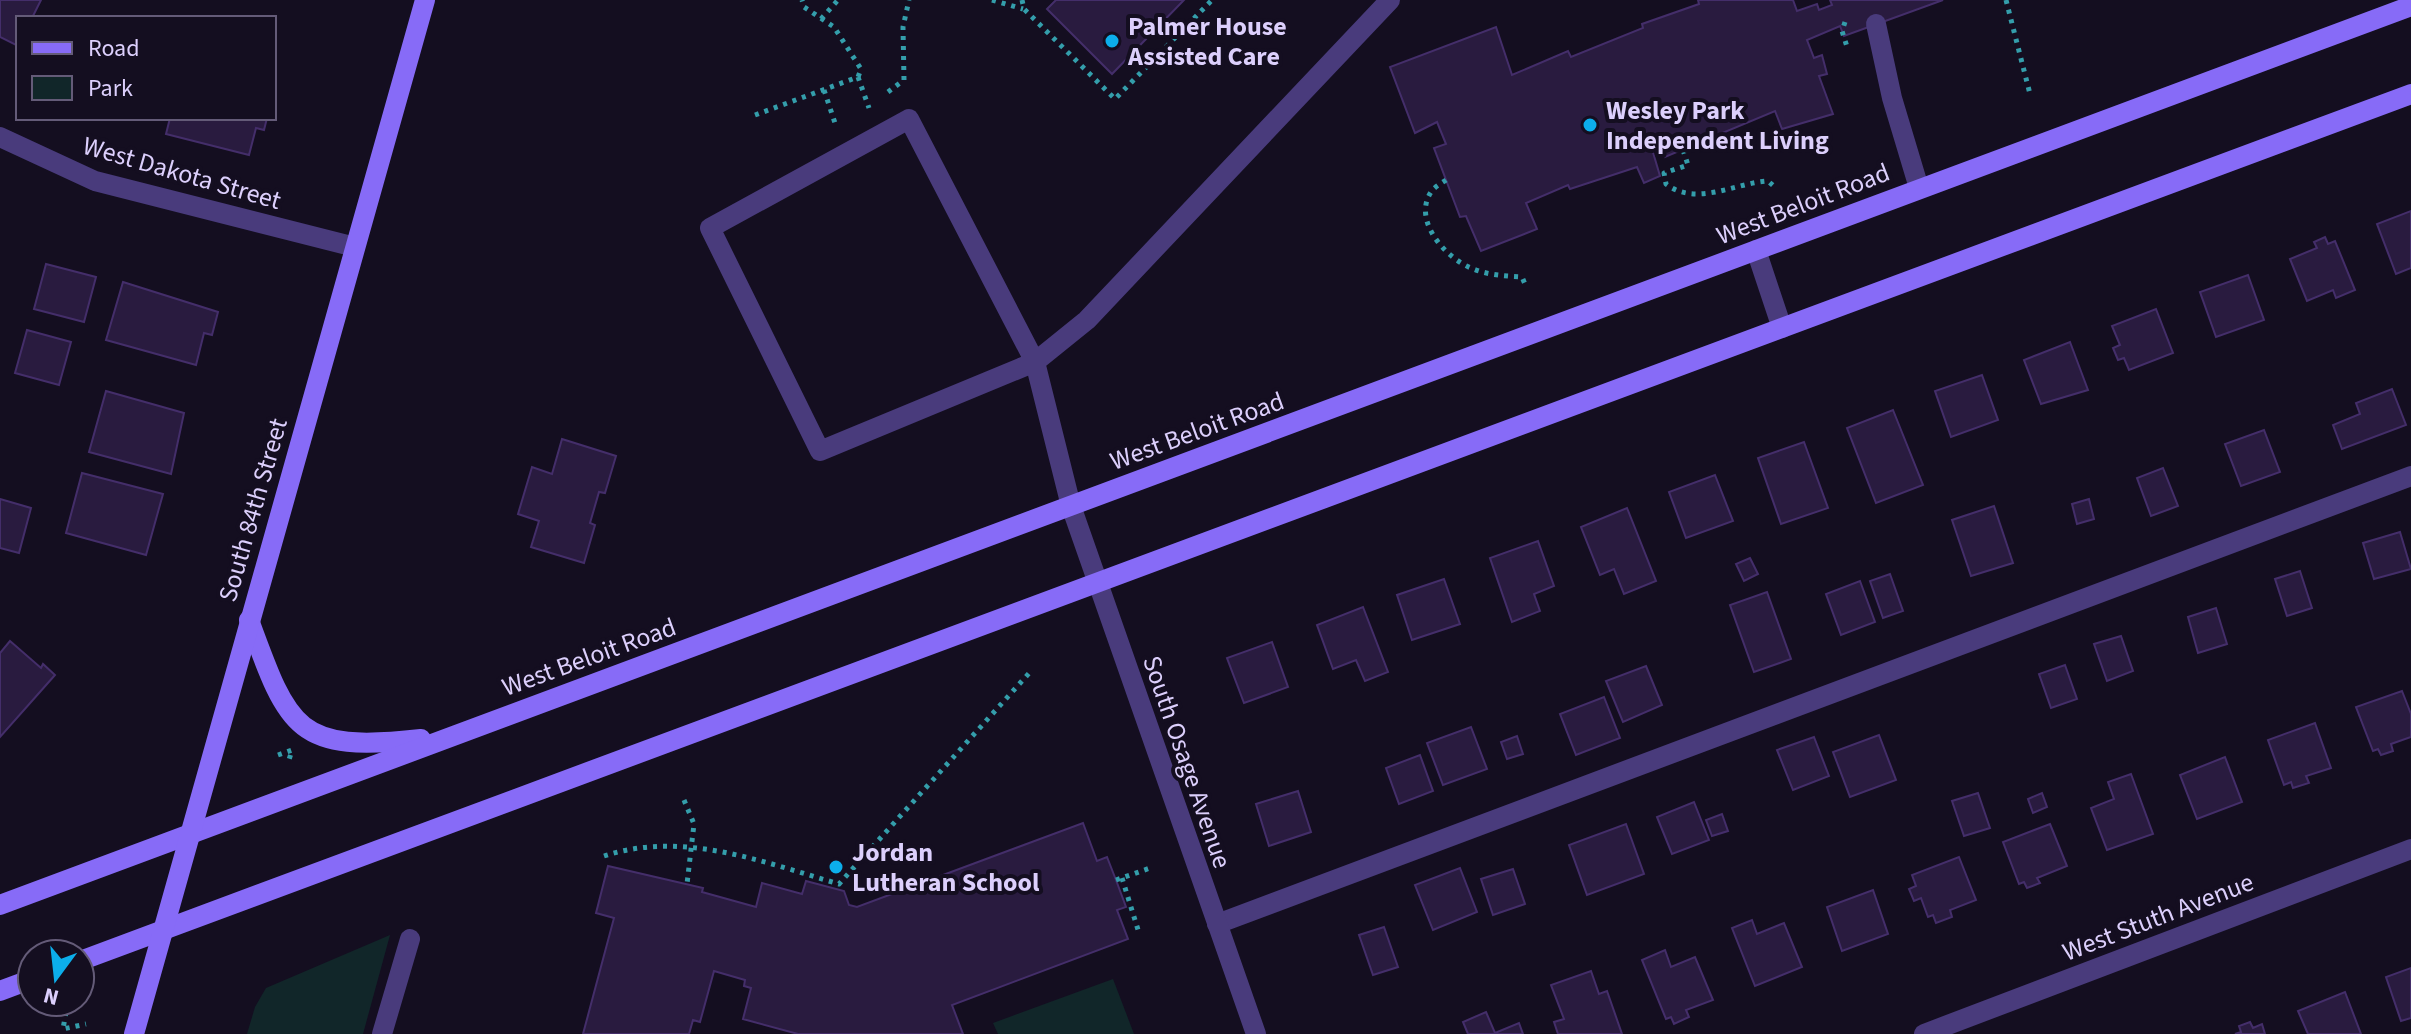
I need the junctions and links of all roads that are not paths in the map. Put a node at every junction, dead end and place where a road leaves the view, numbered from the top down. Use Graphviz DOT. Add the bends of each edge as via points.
graph roads {
  1 [pos="425,0"];
  2 [pos="1390,0"];
  3 [pos="2411,6"];
  4 [pos="1876,24"];
  5 [pos="2411,94"];
  6 [pos="0,137"];
  7 [pos="1919,188"];
  8 [pos="355,247"];
  9 [pos="1756,250"];
  10 [pos="1782,328"];
  11 [pos="1035,362"];
  12 [pos="2411,476"];
  13 [pos="1071,506"];
  14 [pos="1097,584"];
  15 [pos="249,620"];
  16 [pos="452,735"];
  17 [pos="190,833"];
  18 [pos="2411,849"];
  19 [pos="0,905"];
  20 [pos="1217,924"];
  21 [pos="162,930"];
  22 [pos="410,939"];
  23 [pos="96,955"];
  24 [pos="134,1034"];
  25 [pos="382,1034"];
  26 [pos="1256,1034"];
  27 [pos="1924,1034"];
  1 -- 8 [label="main road, South 84th Street"];
  2 -- 11 [label="street" via="1087,320"];
  3 -- 7 [label="main road, West Beloit Road"];
  4 -- 7 [label="street"];
  5 -- 10 [label="main road"];
  6 -- 8 [label="street, West Dakota Street" via="95,181"];
  7 -- 9 [label="main road, West Beloit Road"];
  8 -- 15 [label="main road, South 84th Street"];
  9 -- 10 [label="street"];
  9 -- 13 [label="main road, West Beloit Road"];
  10 -- 14 [label="main road"];
  11 -- 11 [label="street, South Osage Avenue" via="820,451 710,228 909,119"];
  11 -- 13 [label="street, South Osage Avenue"];
  12 -- 20 [label="street"];
  13 -- 14 [label="street, South Osage Avenue"];
  13 -- 16 [label="main road, West Beloit Road"];
  14 -- 20 [label="street, South Osage Avenue"];
  14 -- 21 [label="main road"];
  15 -- 16 [label="main road" via="271,680 286,708 308,731 348,743"];
  15 -- 17 [label="main road, South 84th Street"];
  16 -- 17 [label="main road, West Beloit Road"];
  17 -- 19 [label="main road, West Beloit Road"];
  17 -- 21 [label="main road, South 84th Street"];
  18 -- 27 [label="street, West Stuth Avenue"];
  20 -- 26 [label="street, South Osage Avenue"];
  21 -- 23 [label="main road"];
  21 -- 24 [label="main road, South 84th Street"];
  22 -- 25 [label="street"];
}
